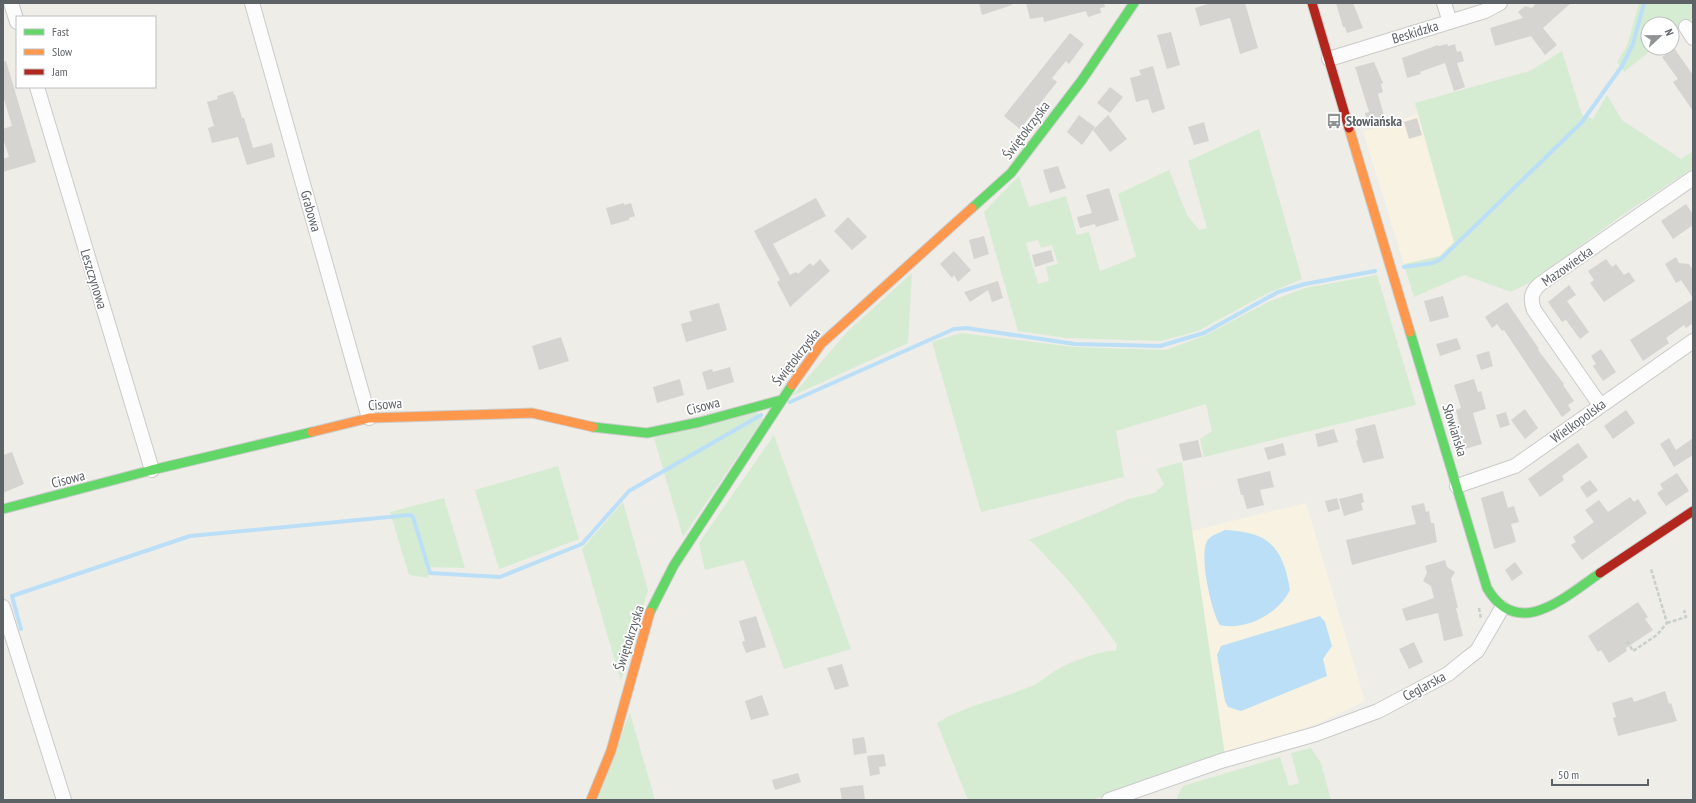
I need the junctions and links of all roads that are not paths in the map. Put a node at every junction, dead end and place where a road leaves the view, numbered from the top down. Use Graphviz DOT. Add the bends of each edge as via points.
graph roads {
  1 [pos="11,3"];
  2 [pos="252,3"];
  3 [pos="1134,3"];
  4 [pos="1312,3"];
  5 [pos="1444,3"];
  6 [pos="1500,3"];
  7 [pos="16,19"];
  8 [pos="1450,22"];
  9 [pos="1329,59"];
  10 [pos="36,88"];
  11 [pos="1693,178"];
  12 [pos="1693,341"];
  13 [pos="777,401"];
  14 [pos="1600,405"];
  15 [pos="369,418"];
  16 [pos="152,470"];
  17 [pos="1457,486"];
  18 [pos="3,509"];
  19 [pos="1693,511"];
  20 [pos="3,607"];
  21 [pos="1502,608"];
  22 [pos="64,800"];
  23 [pos="591,800"];
  24 [pos="1109,800"];
  1 -- 7 [label="street"];
  2 -- 15 [label="street, Grabowa"];
  3 -- 13 [label="street, Świętokrzyska" via="1082,80 1011,173 821,344"];
  4 -- 9 [label="street, Słowiańska"];
  5 -- 8 [label="street"];
  6 -- 8 [label="street, Beskidzka" via="1485,11"];
  8 -- 9 [label="street, Beskidzka"];
  9 -- 17 [label="street, Słowiańska"];
  10 -- 16 [label="street, Leszczynowa"];
  11 -- 14 [label="street, Mazowiecka" via="1540,284 1531,296 1534,310"];
  12 -- 14 [label="street, Wielkopolska"];
  13 -- 15 [label="street, Cisowa" via="647,433 586,426 532,413"];
  13 -- 23 [label="street, Świętokrzyska" via="764,429 674,565 650,614 611,752"];
  14 -- 17 [label="street, Wielkopolska" via="1515,466"];
  15 -- 16 [label="street, Cisowa"];
  16 -- 18 [label="street, Cisowa"];
  17 -- 21 [label="street, Słowiańska" via="1487,588 1491,597"];
  19 -- 21 [label="street" via="1553,605 1529,614 1509,612"];
  20 -- 22 [label="street"];
  21 -- 24 [label="street, Ceglarska" via="1477,651 1448,674 1378,711 1316,734 1221,761"];
}
